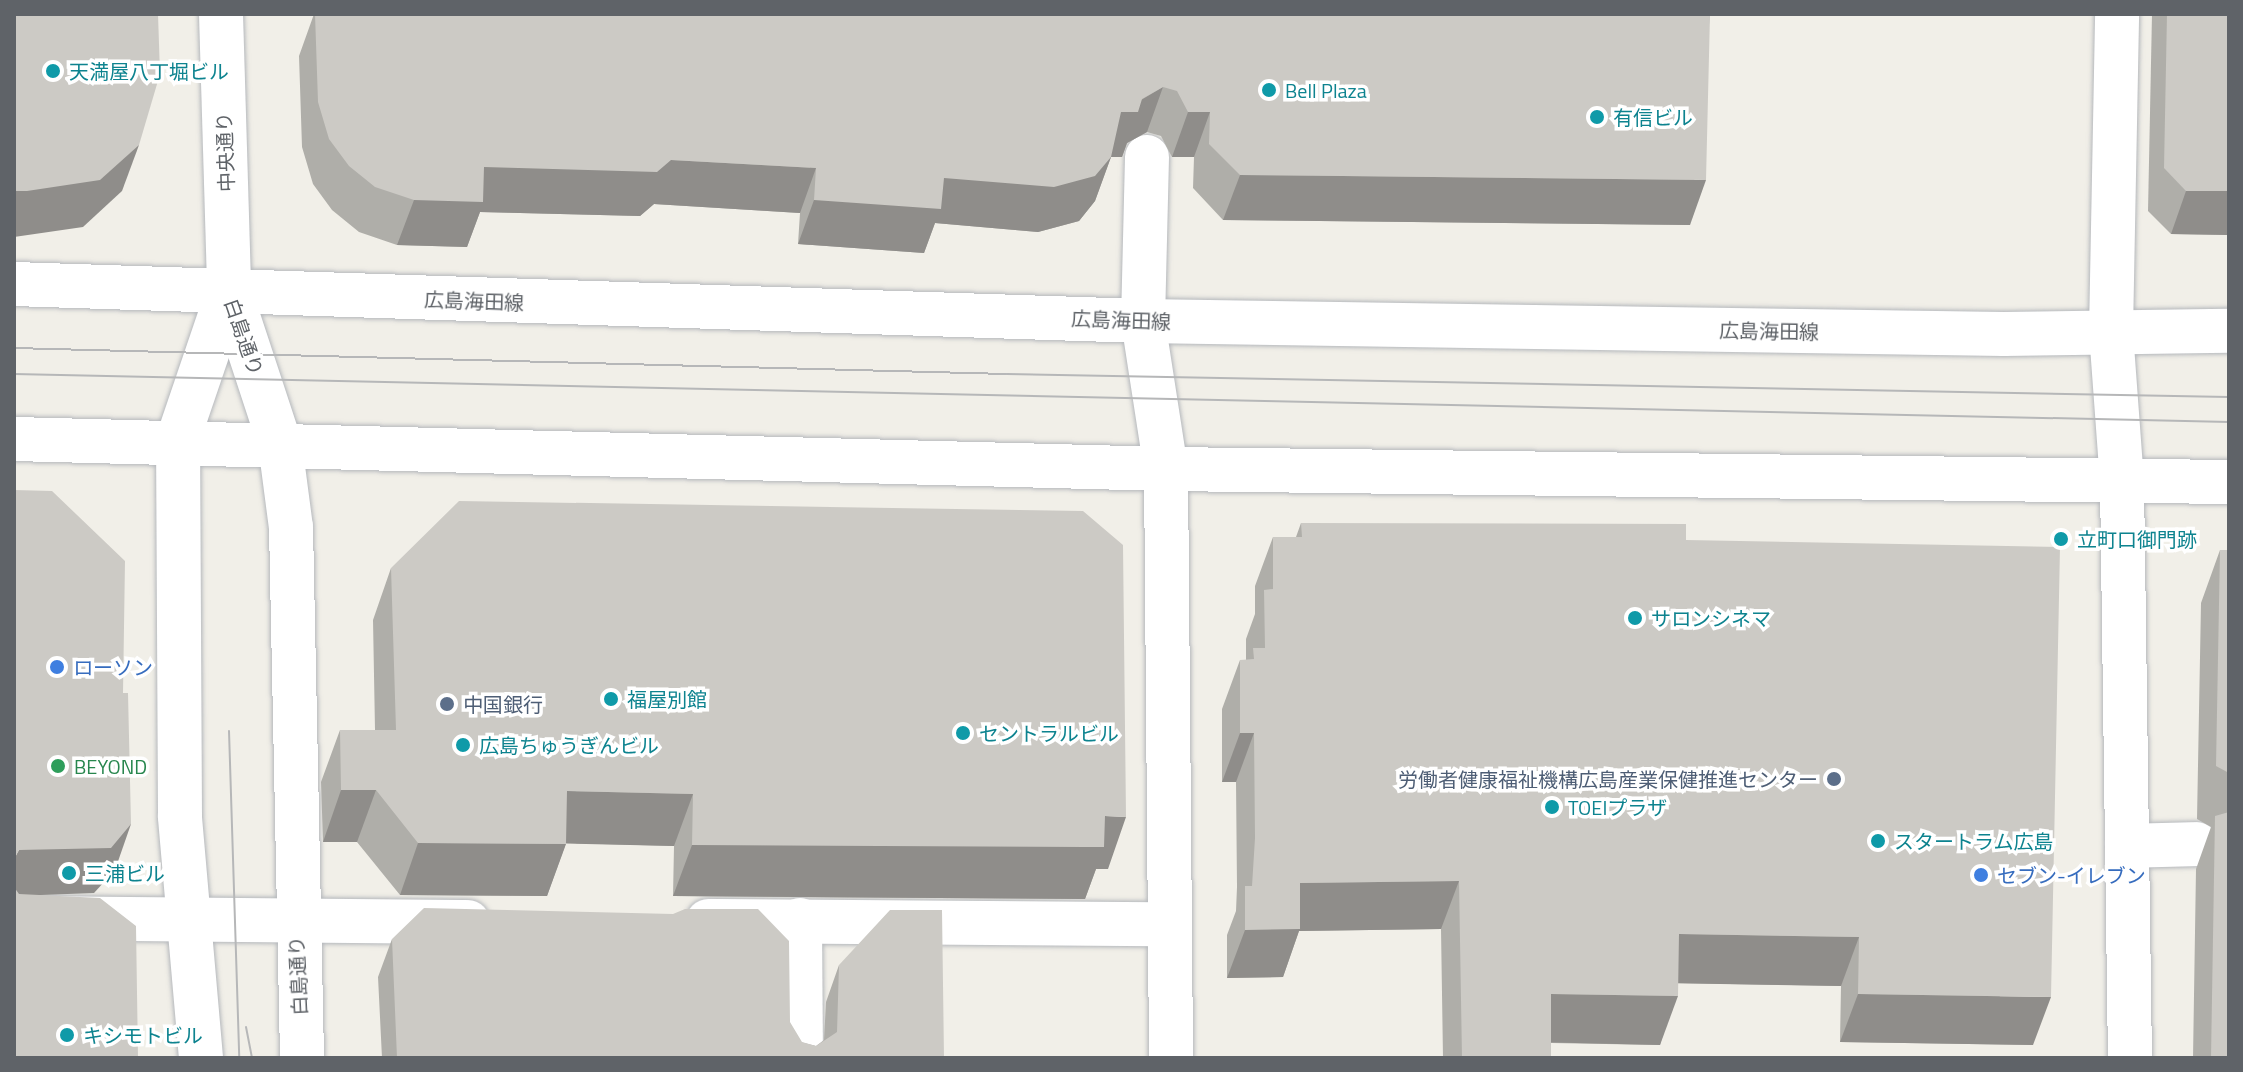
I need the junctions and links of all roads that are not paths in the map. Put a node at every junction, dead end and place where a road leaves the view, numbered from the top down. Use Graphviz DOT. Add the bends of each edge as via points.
graph roads {
  1 [pos="221,14"];
  2 [pos="2117,14"];
  3 [pos="1147,157"];
  4 [pos="14,284"];
  5 [pos="229,289"];
  6 [pos="1143,321"];
  7 [pos="2229,331"];
  8 [pos="2111,332"];
  9 [pos="14,439"];
  10 [pos="178,439"];
  11 [pos="280,444"];
  12 [pos="1166,469"];
  13 [pos="2122,481"];
  14 [pos="2229,482"];
  15 [pos="2197,844"];
  16 [pos="2127,846"];
  17 [pos="14,918"];
  18 [pos="192,920"];
  19 [pos="800,920"];
  20 [pos="504,921"];
  21 [pos="659,921"];
  22 [pos="295,922"];
  23 [pos="1170,924"];
  24 [pos="201,1058"];
  25 [pos="302,1058"];
  26 [pos="801,1058"];
  27 [pos="1171,1058"];
  28 [pos="2130,1058"];
  1 -- 5 [label="street, 中央通り"];
  2 -- 8 [label="street"];
  3 -- 6 [label="street"];
  4 -- 5 [label="street, 広島海田線"];
  5 -- 6 [label="street, 広島海田線" via="425,300"];
  5 -- 10 [label="street, 白島通り"];
  5 -- 11 [label="street, 白島通り"];
  6 -- 8 [label="street, 広島海田線"];
  6 -- 12 [label="street"];
  7 -- 8 [label="street, 広島海田線"];
  8 -- 13 [label="street"];
  9 -- 10 [label="street"];
  10 -- 11 [label="street"];
  10 -- 18 [label="street, 白島通り" via="180,816"];
  11 -- 12 [label="street"];
  11 -- 22 [label="street, 白島通り" via="291,527 294,611"];
  12 -- 13 [label="street"];
  12 -- 23 [label="street"];
  13 -- 14 [label="street"];
  13 -- 16 [label="street"];
  15 -- 16 [label="street"];
  16 -- 28 [label="street"];
  17 -- 18 [label="street"];
  18 -- 22 [label="street"];
  18 -- 24 [label="street, 白島通り"];
  19 -- 21 [label="street"];
  19 -- 23 [label="street"];
  19 -- 26 [label="street"];
  20 -- 22 [label="street"];
  22 -- 25 [label="street, 白島通り"];
  23 -- 27 [label="street"];
}
